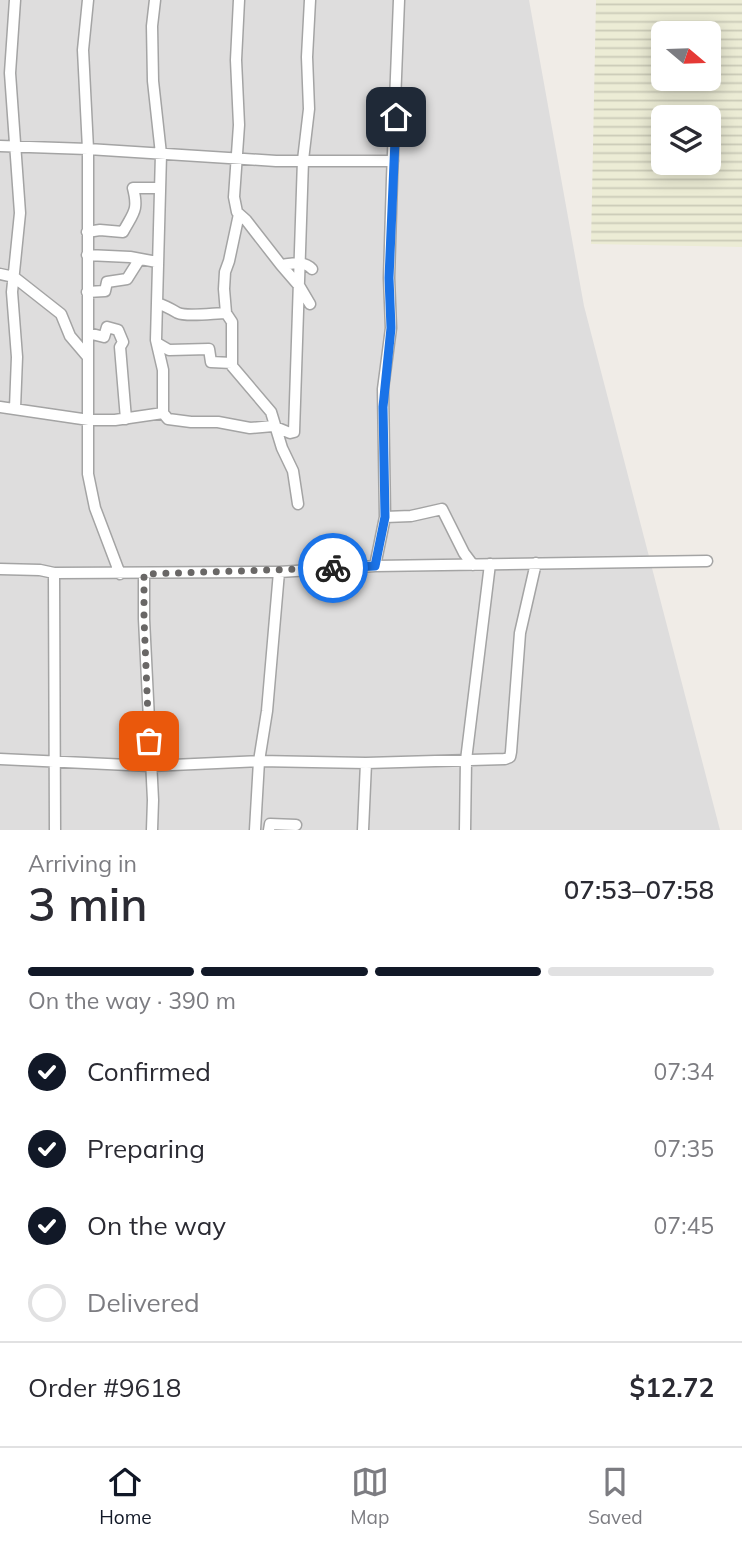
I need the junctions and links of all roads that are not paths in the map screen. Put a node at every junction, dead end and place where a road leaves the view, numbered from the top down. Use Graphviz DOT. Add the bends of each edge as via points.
graph roads {
  1 [pos="15,0"];
  2 [pos="88,0"];
  3 [pos="155,0"];
  4 [pos="239,0"];
  5 [pos="310,0"];
  6 [pos="399,0"];
  7 [pos="0,146"];
  8 [pos="14,147"];
  9 [pos="88,149"];
  10 [pos="161,154"];
  11 [pos="237,159"];
  12 [pos="303,160"];
  13 [pos="393,162"];
  14 [pos="160,188"];
  15 [pos="239,214"];
  16 [pos="87,232"];
  17 [pos="87,255"];
  18 [pos="139,260"];
  19 [pos="157,262"];
  20 [pos="300,263"];
  21 [pos="281,265"];
  22 [pos="312,269"];
  23 [pos="0,274"];
  24 [pos="14,276"];
  25 [pos="299,285"];
  26 [pos="86,292"];
  27 [pos="157,303"];
  28 [pos="310,304"];
  29 [pos="226,313"];
  30 [pos="88,333"];
  31 [pos="157,343"];
  32 [pos="86,356"];
  33 [pos="232,363"];
  34 [pos="0,407"];
  35 [pos="15,408"];
  36 [pos="163,413"];
  37 [pos="126,419"];
  38 [pos="89,421"];
  39 [pos="275,426"];
  40 [pos="298,504"];
  41 [pos="385,517"];
  42 [pos="707,561"];
  43 [pos="536,563"];
  44 [pos="490,564"];
  45 [pos="473,565"];
  46 [pos="375,566"];
  47 [pos="0,569"];
  48 [pos="279,572"];
  49 [pos="54,573"];
  50 [pos="120,574"];
  51 [pos="144,574"];
  52 [pos="0,759"];
  53 [pos="466,760"];
  54 [pos="55,761"];
  55 [pos="259,761"];
  56 [pos="366,763"];
  57 [pos="150,766"];
  58 [pos="296,825"];
  59 [pos="55,830"];
  60 [pos="152,830"];
  61 [pos="255,830"];
  62 [pos="269,830"];
  63 [pos="363,830"];
  64 [pos="465,830"];
  1 -- 8 [label="street" via="9,73"];
  2 -- 9 [label="street" via="83,50"];
  3 -- 10 [label="street" via="153,81"];
  4 -- 11 [label="street"];
  5 -- 12 [label="street" via="309,109"];
  6 -- 13 [label="street"];
  7 -- 8 [label="street"];
  8 -- 9 [label="street"];
  8 -- 24 [label="street" via="20,213"];
  9 -- 10 [label="street"];
  9 -- 16 [label="street"];
  10 -- 11 [label="street"];
  10 -- 14 [label="street"];
  11 -- 12 [label="street"];
  11 -- 15 [label="street" via="234,197"];
  12 -- 13 [label="street"];
  12 -- 20 [label="street"];
  13 -- 41 [label="street" via="391,328 383,401"];
  14 -- 16 [label="street" via="133,188 135,215 123,232"];
  14 -- 19 [label="street"];
  15 -- 21 [label="street"];
  15 -- 29 [label="street" via="225,272"];
  16 -- 17 [label="street"];
  17 -- 18 [label="street"];
  17 -- 26 [label="street"];
  18 -- 19 [label="street"];
  18 -- 26 [label="street" via="127,278 107,282 105,290"];
  19 -- 27 [label="street"];
  20 -- 21 [label="street"];
  20 -- 22 [label="street"];
  20 -- 25 [label="street"];
  21 -- 25 [label="street"];
  23 -- 24 [label="street"];
  24 -- 32 [label="street" via="61,314 69,336"];
  24 -- 35 [label="street"];
  25 -- 28 [label="street"];
  25 -- 39 [label="street" via="296,428 290,433"];
  26 -- 30 [label="street"];
  27 -- 29 [label="street" via="192,316"];
  27 -- 31 [label="street"];
  29 -- 33 [label="street" via="232,322"];
  30 -- 32 [label="street"];
  30 -- 37 [label="street" via="104,337 107,327 118,330 123,342"];
  31 -- 33 [label="street" via="169,350 209,349 211,362"];
  31 -- 36 [label="street" via="163,370"];
  32 -- 38 [label="street"];
  33 -- 39 [label="street" via="271,412"];
  34 -- 35 [label="street"];
  35 -- 38 [label="street"];
  36 -- 37 [label="street"];
  36 -- 39 [label="street" via="168,419 250,428"];
  37 -- 38 [label="street"];
  38 -- 50 [label="street" via="88,474 95,508"];
  39 -- 40 [label="street" via="293,471"];
  41 -- 45 [label="street" via="442,509"];
  41 -- 46 [label="street"];
  42 -- 43 [label="street"];
  43 -- 44 [label="street"];
  43 -- 53 [label="street" via="520,633 510,757"];
  44 -- 45 [label="street"];
  44 -- 53 [label="street"];
  45 -- 46 [label="street"];
  46 -- 48 [label="street"];
  47 -- 49 [label="street"];
  48 -- 51 [label="street"];
  48 -- 55 [label="street"];
  49 -- 50 [label="street"];
  49 -- 54 [label="street"];
  50 -- 51 [label="street"];
  51 -- 57 [label="street"];
  52 -- 54 [label="street"];
  53 -- 56 [label="street"];
  53 -- 64 [label="street"];
  54 -- 57 [label="street"];
  54 -- 59 [label="street"];
  55 -- 56 [label="street"];
  55 -- 57 [label="street"];
  55 -- 61 [label="street"];
  56 -- 63 [label="street"];
  57 -- 60 [label="street"];
  58 -- 62 [label="street" via="270,824"];
}
